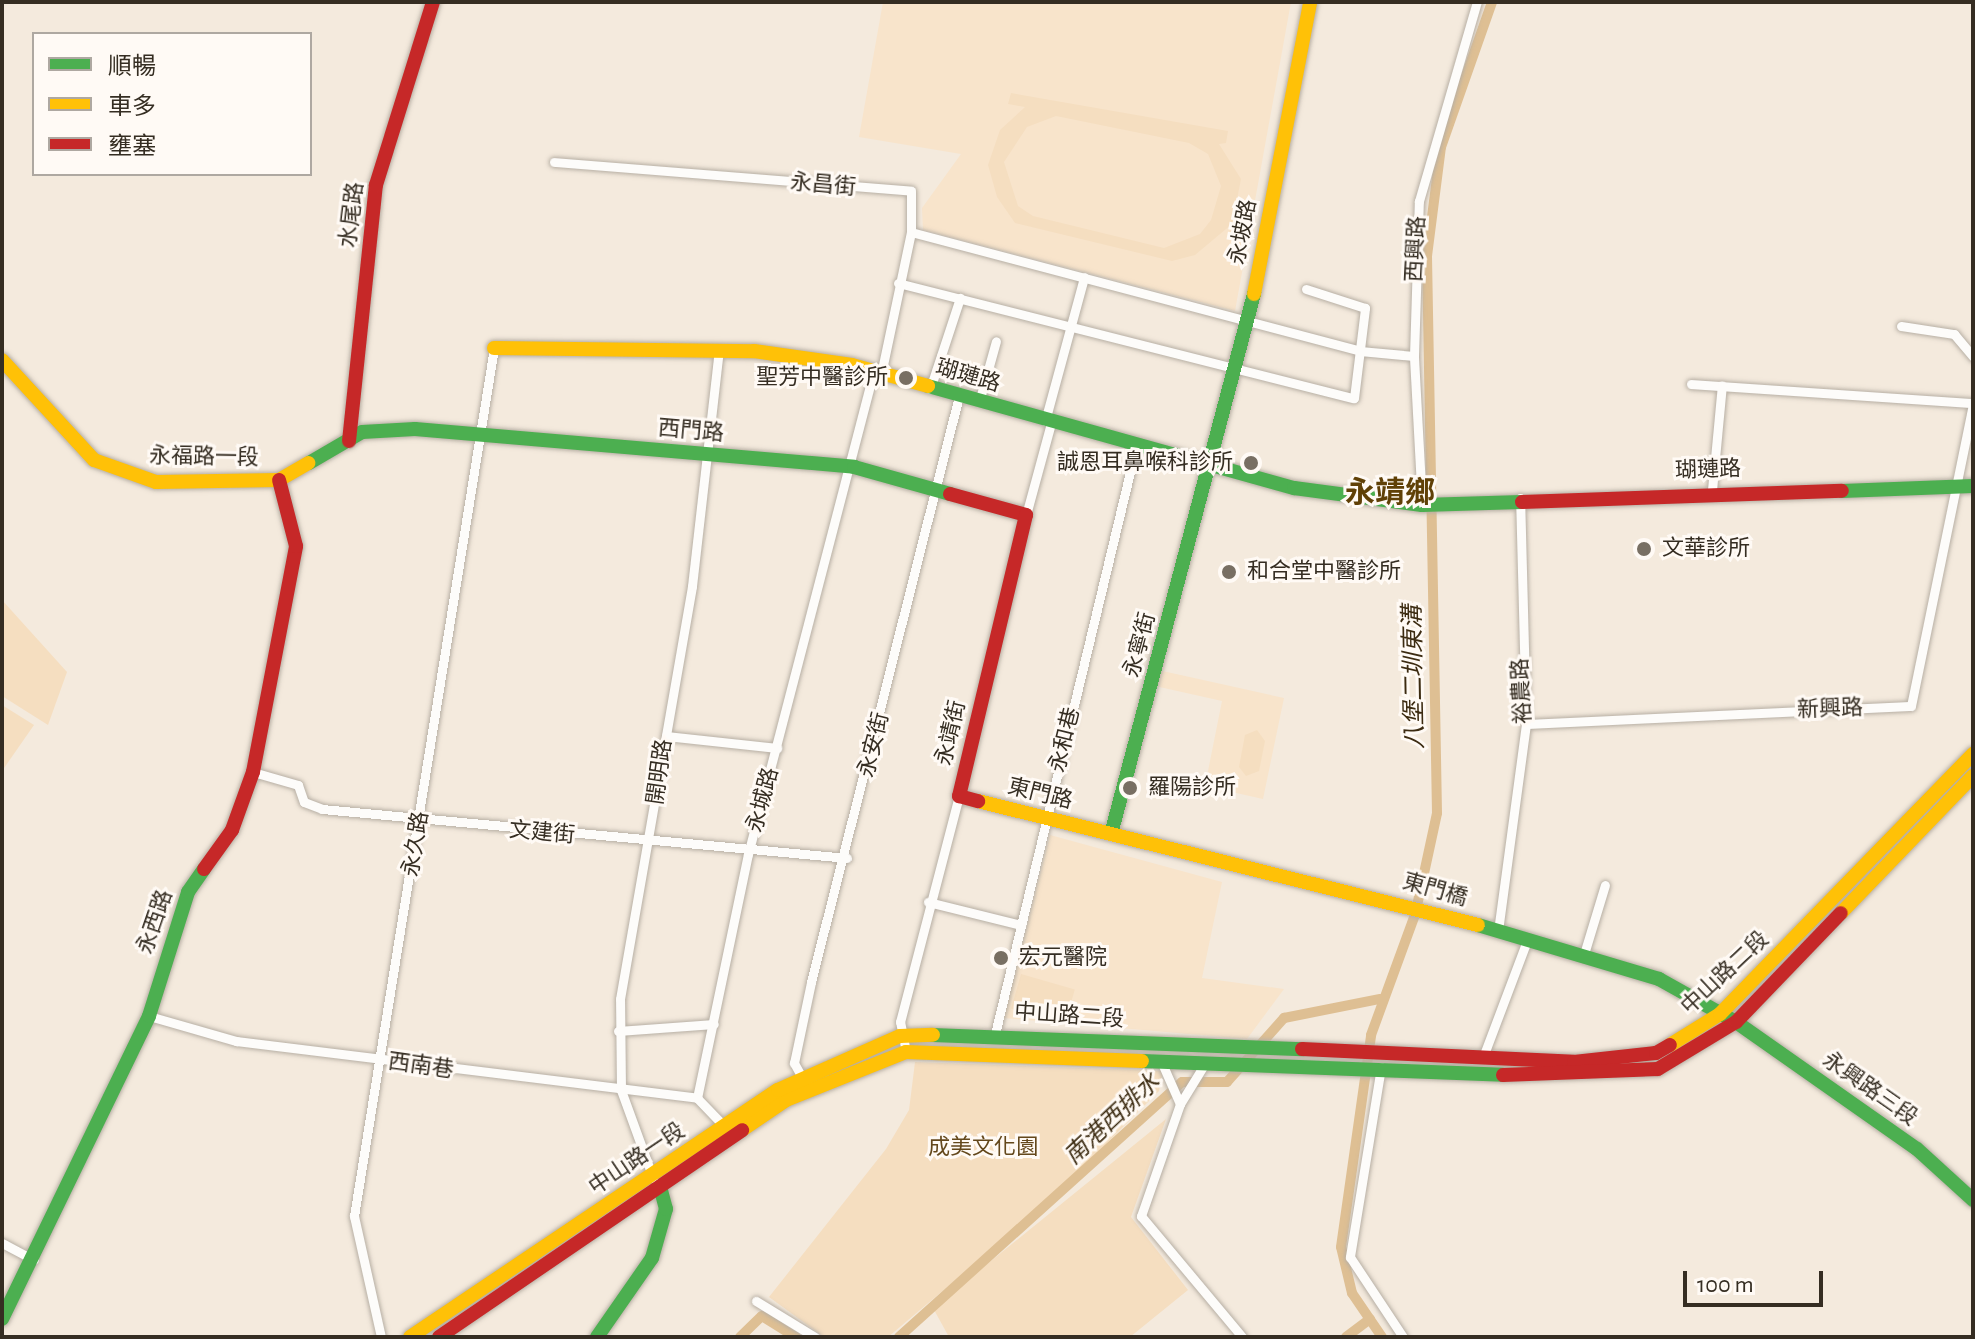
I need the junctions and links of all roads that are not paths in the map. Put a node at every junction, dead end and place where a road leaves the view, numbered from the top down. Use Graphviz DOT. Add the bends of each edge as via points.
graph roads {
  1 [pos="433,2"];
  2 [pos="1310,2"];
  3 [pos="1477,2"];
  4 [pos="554,162"];
  5 [pos="911,232"];
  6 [pos="1084,277"];
  7 [pos="898,283"];
  8 [pos="1306,289"];
  9 [pos="960,298"];
  10 [pos="1248,323"];
  11 [pos="1071,326"];
  12 [pos="1901,326"];
  13 [pos="996,341"];
  14 [pos="494,348"];
  15 [pos="719,350"];
  16 [pos="1360,351"];
  17 [pos="1414,356"];
  18 [pos="1973,357"];
  19 [pos="2,360"];
  20 [pos="1237,368"];
  21 [pos="878,370"];
  22 [pos="1691,384"];
  23 [pos="1722,385"];
  24 [pos="930,389"];
  25 [pos="959,396"];
  26 [pos="979,402"];
  27 [pos="1973,403"];
  28 [pos="1048,422"];
  29 [pos="482,436"];
  30 [pos="349,441"];
  31 [pos="1136,447"];
  32 [pos="711,455"];
  33 [pos="854,467"];
  34 [pos="1209,467"];
  35 [pos="279,480"];
  36 [pos="1952,486"];
  37 [pos="1973,486"];
  38 [pos="936,490"];
  39 [pos="1712,490"];
  40 [pos="1520,498"];
  41 [pos="1422,505"];
  42 [pos="1026,515"];
  43 [pos="1526,724"];
  44 [pos="666,736"];
  45 [pos="777,748"];
  46 [pos="1973,754"];
  47 [pos="253,772"];
  48 [pos="1973,776"];
  49 [pos="959,796"];
  50 [pos="1046,818"];
  51 [pos="420,821"];
  52 [pos="1111,834"];
  53 [pos="649,843"];
  54 [pos="748,854"];
  55 [pos="847,858"];
  56 [pos="1605,885"];
  57 [pos="928,902"];
  58 [pos="1021,925"];
  59 [pos="1498,931"];
  60 [pos="1528,938"];
  61 [pos="1584,954"];
  62 [pos="1720,1014"];
  63 [pos="149,1016"];
  64 [pos="1736,1022"];
  65 [pos="714,1024"];
  66 [pos="618,1031"];
  67 [pos="995,1034"];
  68 [pos="900,1036"];
  69 [pos="906,1052"];
  70 [pos="1483,1057"];
  71 [pos="1357,1059"];
  72 [pos="380,1060"];
  73 [pos="1382,1060"];
  74 [pos="1161,1061"];
  75 [pos="1204,1065"];
  76 [pos="806,1084"];
  77 [pos="621,1090"];
  78 [pos="697,1098"];
  79 [pos="1180,1104"];
  80 [pos="724,1126"];
  81 [pos="656,1181"];
  82 [pos="1973,1200"];
  83 [pos="2,1243"];
  84 [pos="35,1261"];
  85 [pos="756,1301"];
  86 [pos="2,1319"];
  87 [pos="381,1337"];
  88 [pos="410,1337"];
  89 [pos="439,1337"];
  90 [pos="597,1337"];
  91 [pos="815,1337"];
  92 [pos="1242,1337"];
  93 [pos="1403,1337"];
  1 -- 30 [label="street, 水尾路" via="376,185"];
  2 -- 10 [label="street, 永坡路"];
  3 -- 17 [label="street, 西興路" via="1419,201"];
  4 -- 5 [label="street, 永昌街" via="911,191"];
  5 -- 6 [label="street"];
  5 -- 7 [label="street, 永昌街"];
  6 -- 10 [label="street"];
  6 -- 11 [label="street, 永靖街"];
  7 -- 9 [label="street"];
  7 -- 21 [label="street, 永昌街"];
  8 -- 16 [label="street" via="1362,305"];
  9 -- 11 [label="street"];
  9 -- 24 [label="street"];
  10 -- 16 [label="street"];
  10 -- 20 [label="street, 永坡路"];
  11 -- 20 [label="street"];
  11 -- 28 [label="street, 永靖街"];
  12 -- 18 [label="street" via="1954,334"];
  13 -- 26 [label="street"];
  14 -- 15 [label="street, 瑚璉路"];
  14 -- 29 [label="street, 永久路"];
  15 -- 21 [label="street, 瑚璉路"];
  15 -- 32 [label="street, 開明路"];
  16 -- 17 [label="street"];
  16 -- 20 [label="street" via="1354,398"];
  17 -- 41 [label="street, 西興路"];
  19 -- 35 [label="street, 永福路一段" via="94,460 120,475 156,482"];
  20 -- 34 [label="street, 永坡路"];
  21 -- 24 [label="street, 瑚璉路"];
  21 -- 33 [label="street, 永城路"];
  22 -- 23 [label="street"];
  23 -- 27 [label="street"];
  23 -- 39 [label="street"];
  24 -- 25 [label="street, 瑚璉路"];
  25 -- 26 [label="street, 瑚璉路"];
  25 -- 38 [label="street, 永安街"];
  26 -- 28 [label="street, 瑚璉路"];
  27 -- 36 [label="street"];
  28 -- 31 [label="street, 瑚璉路"];
  28 -- 42 [label="street, 永靖街"];
  29 -- 30 [label="street, 西門路" via="415,429 362,432"];
  29 -- 32 [label="street, 西門路"];
  29 -- 51 [label="street, 永久路"];
  30 -- 35 [label="street, 永福路一段"];
  31 -- 34 [label="street, 瑚璉路"];
  31 -- 50 [label="street, 永和巷"];
  32 -- 33 [label="street, 西門路"];
  32 -- 44 [label="street, 開明路"];
  33 -- 38 [label="street, 西門路"];
  33 -- 45 [label="street, 永城路"];
  34 -- 41 [label="street, 瑚璉路" via="1294,488"];
  34 -- 52 [label="street, 永寧街"];
  35 -- 47 [label="street, 永西路" via="296,546"];
  36 -- 37 [label="street, 瑚璉路"];
  36 -- 39 [label="street, 瑚璉路"];
  36 -- 43 [label="street, 新興路" via="1911,706"];
  38 -- 42 [label="street, 西門路"];
  38 -- 55 [label="street, 永安街"];
  39 -- 40 [label="street, 瑚璉路"];
  40 -- 41 [label="street, 瑚璉路"];
  40 -- 43 [label="street, 裕農路"];
  42 -- 49 [label="street, 永靖街"];
  43 -- 59 [label="street, 裕農路"];
  44 -- 45 [label="street"];
  44 -- 53 [label="street, 開明路"];
  45 -- 54 [label="street, 永城路"];
  46 -- 62 [label="street, 中山路二段"];
  47 -- 51 [label="street, 文建街" via="298,785 304,802 322,809"];
  47 -- 63 [label="street, 永西路" via="232,830 188,892"];
  48 -- 64 [label="street, 中山路二段"];
  49 -- 50 [label="street, 東門路"];
  49 -- 57 [label="street, 永靖街"];
  50 -- 52 [label="street, 東門路"];
  50 -- 58 [label="street, 永和巷"];
  51 -- 53 [label="street, 文建街"];
  51 -- 72 [label="street, 永久路"];
  52 -- 59 [label="street, 東門橋" via="1409,904"];
  53 -- 54 [label="street, 文建街"];
  53 -- 66 [label="street, 開明路"];
  54 -- 55 [label="street, 文建街" via="795,850"];
  54 -- 65 [label="street, 永城路"];
  55 -- 76 [label="street, 永安街" via="794,1063"];
  56 -- 61 [label="street"];
  57 -- 58 [label="street"];
  57 -- 68 [label="street, 永靖街"];
  58 -- 67 [label="street, 永和巷"];
  59 -- 60 [label="street, 東門橋"];
  60 -- 61 [label="street, 東門橋"];
  60 -- 70 [label="street"];
  61 -- 62 [label="street, 東門橋" via="1659,979"];
  62 -- 64 [label="street, 東門橋"];
  62 -- 70 [label="street, 中山路二段" via="1656,1053 1632,1059"];
  63 -- 72 [label="street, 西南巷" via="236,1041"];
  63 -- 84 [label="street, 永西路"];
  64 -- 73 [label="street, 中山路二段" via="1685,1058 1611,1077"];
  64 -- 82 [label="street, 永興路三段" via="1917,1149"];
  65 -- 66 [label="street"];
  65 -- 78 [label="street, 永城路"];
  66 -- 77 [label="street, 開明路"];
  67 -- 68 [label="street, 中山路二段"];
  67 -- 71 [label="street, 中山路二段"];
  68 -- 69 [label="street"];
  68 -- 76 [label="street, 中山路一段"];
  69 -- 74 [label="street, 中山路二段"];
  69 -- 76 [label="street, 中山路一段"];
  70 -- 73 [label="street, 中山路二段"];
  71 -- 73 [label="street"];
  71 -- 75 [label="street, 中山路二段" via="1256,1069"];
  72 -- 77 [label="street, 西南巷"];
  72 -- 87 [label="street, 永久路" via="354,1216"];
  73 -- 93 [label="street" via="1350,1257"];
  74 -- 75 [label="street, 中山路二段"];
  74 -- 79 [label="street"];
  75 -- 79 [label="street"];
  76 -- 80 [label="street, 中山路一段"];
  76 -- 81 [label="street, 中山路一段"];
  77 -- 78 [label="street, 西南巷"];
  77 -- 81 [label="street, 開明路"];
  78 -- 80 [label="street"];
  79 -- 92 [label="street" via="1141,1216"];
  80 -- 81 [label="street, 中山路一段"];
  81 -- 88 [label="street, 中山路一段"];
  81 -- 89 [label="street, 中山路一段"];
  81 -- 90 [label="street" via="666,1209 652,1258"];
  83 -- 84 [label="street"];
  84 -- 86 [label="street, 永西路"];
  85 -- 91 [label="street"];
}
